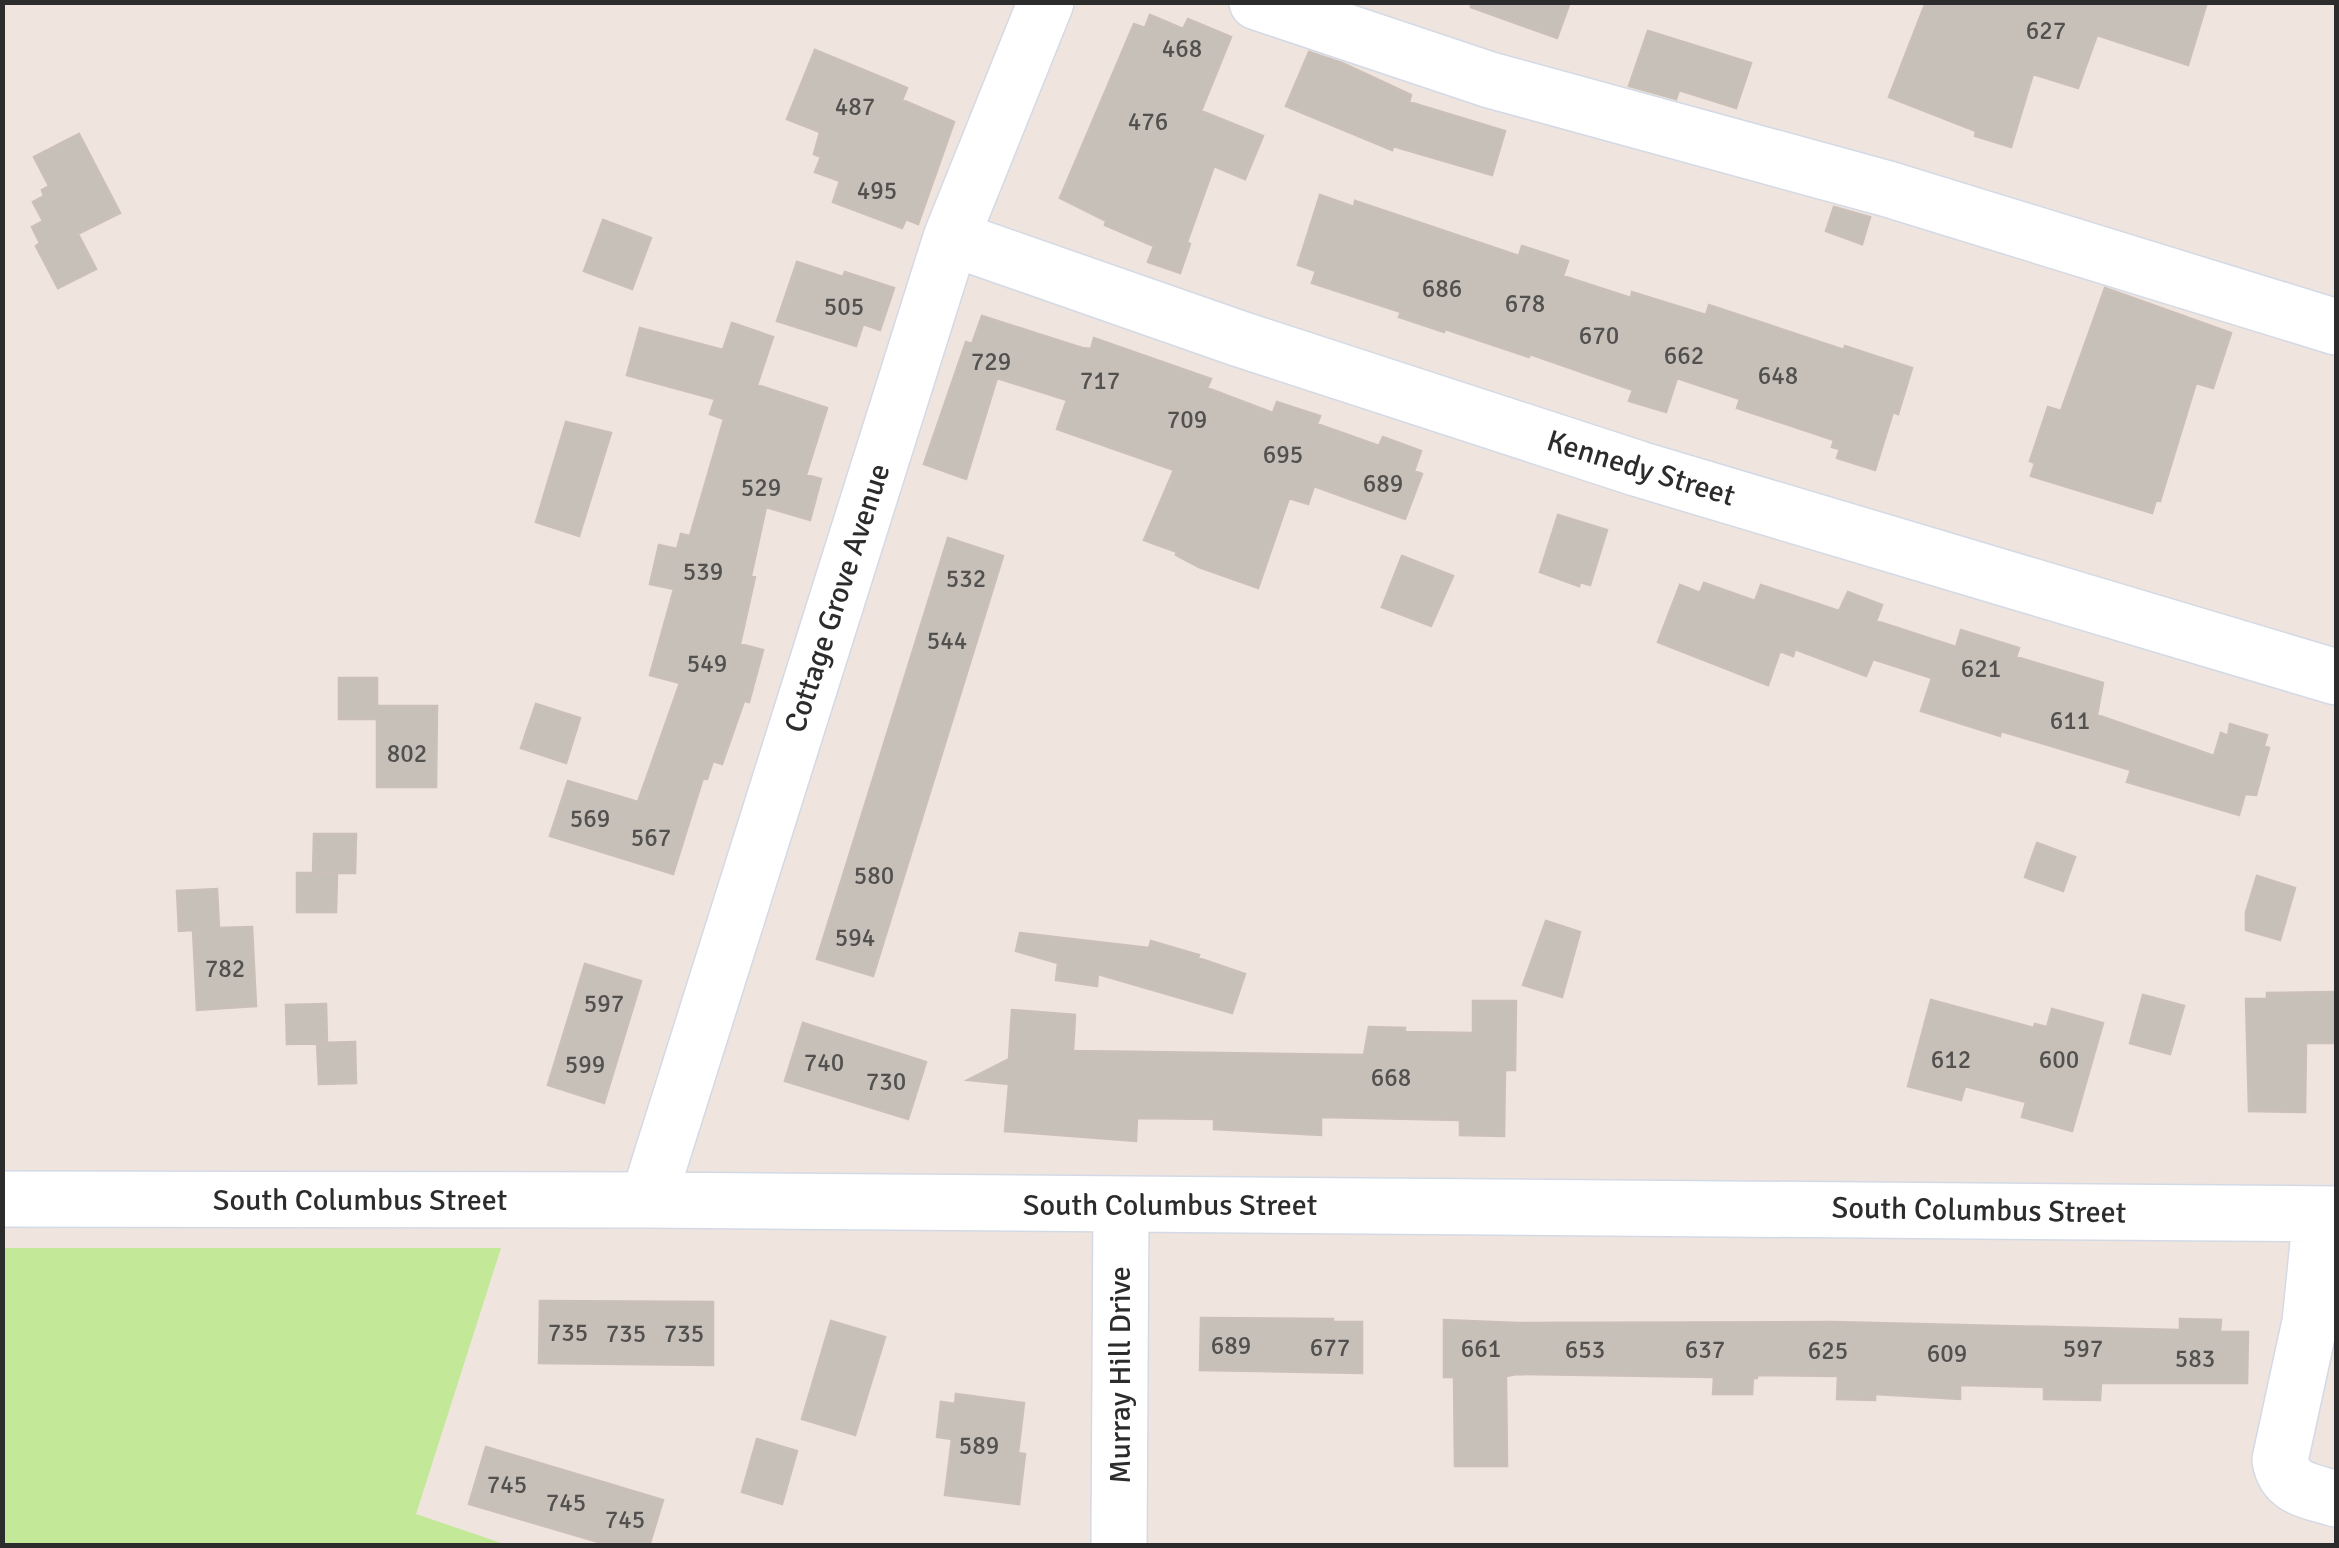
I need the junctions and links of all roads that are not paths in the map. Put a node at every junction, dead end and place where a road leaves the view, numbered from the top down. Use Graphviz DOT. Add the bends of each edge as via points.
graph roads {
  1 [pos="1046,2"];
  2 [pos="1257,2"];
  3 [pos="951,238"];
  4 [pos="2336,327"];
  5 [pos="2336,676"];
  6 [pos="2,1200"];
  7 [pos="648,1200"];
  8 [pos="1121,1205"];
  9 [pos="2329,1214"];
  10 [pos="2336,1499"];
  11 [pos="1119,1546"];
  1 -- 3 [label="street, Cottage Grove Avenue"];
  2 -- 4 [label="street" via="1490,80 1888,189"];
  3 -- 5 [label="street, Kennedy Street" via="1640,469"];
  3 -- 7 [label="street, Cottage Grove Avenue"];
  6 -- 7 [label="street, South Columbus Street"];
  7 -- 8 [label="street, South Columbus Street"];
  8 -- 9 [label="street, South Columbus Street"];
  8 -- 11 [label="street, Murray Hill Drive"];
  9 -- 10 [label="street" via="2280,1460 2290,1483"];
}
